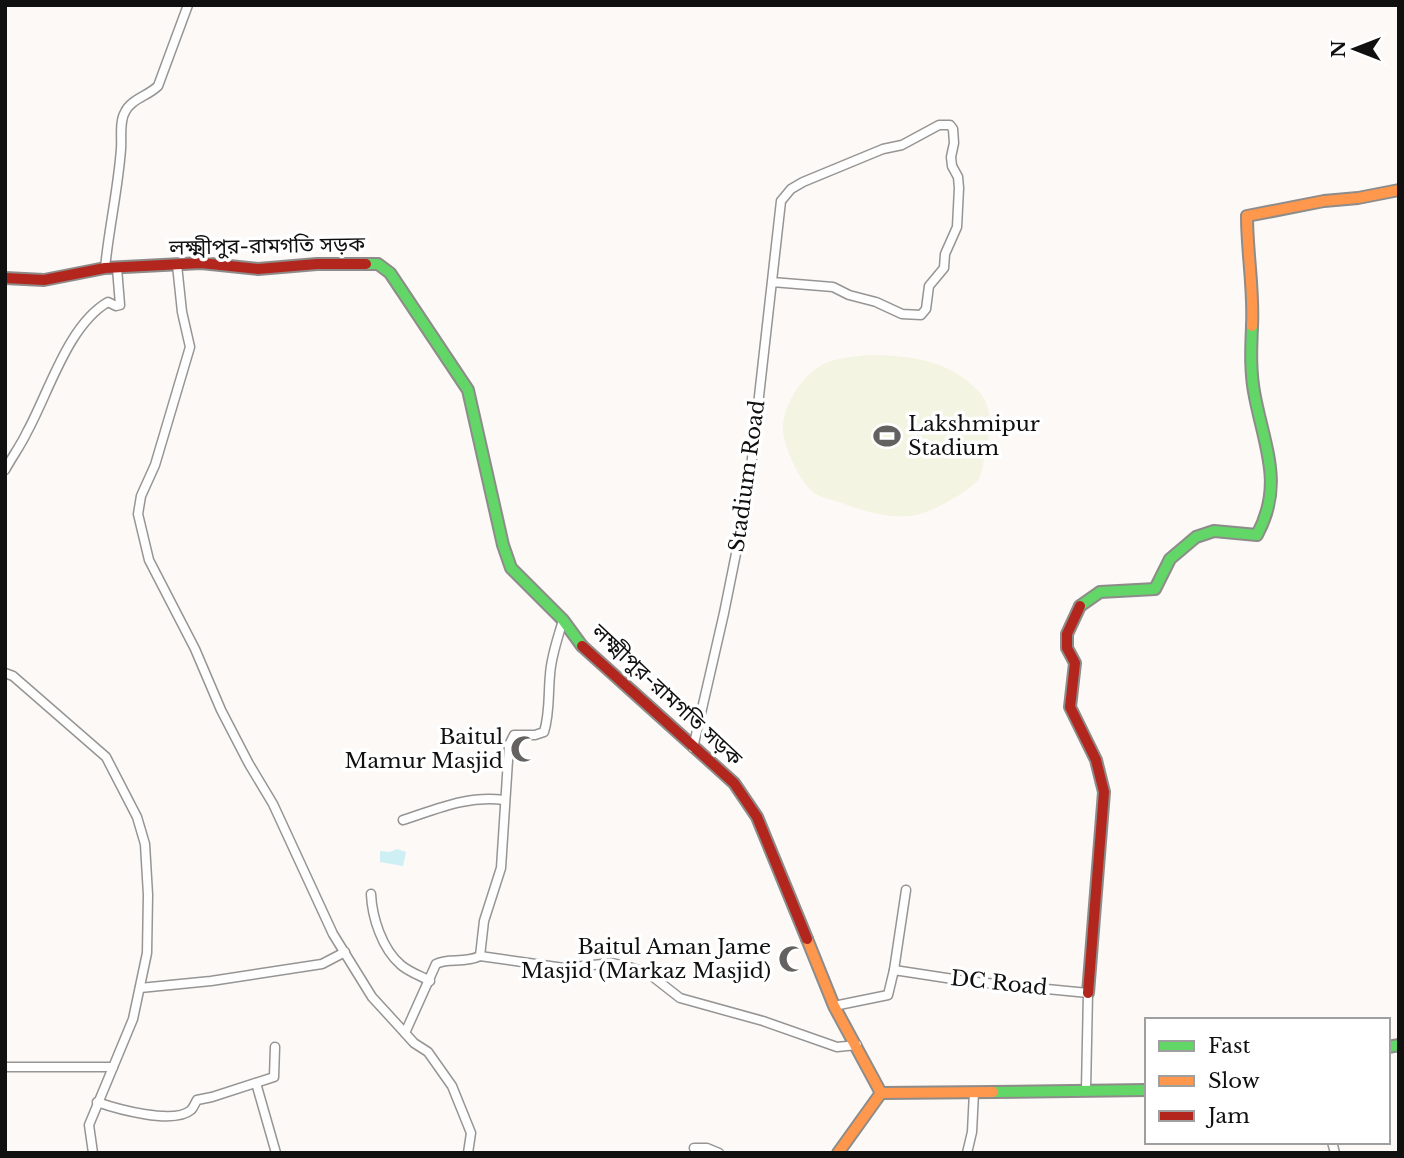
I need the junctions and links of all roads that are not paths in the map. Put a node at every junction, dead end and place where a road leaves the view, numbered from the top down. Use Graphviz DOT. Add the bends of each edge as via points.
graph roads {
  1 [pos="188,5"];
  2 [pos="1399,190"];
  3 [pos="177,265"];
  4 [pos="105,268"];
  5 [pos="117,268"];
  6 [pos="5,278"];
  7 [pos="772,282"];
  8 [pos="5,470"];
  9 [pos="563,620"];
  10 [pos="5,673"];
  11 [pos="693,748"];
  12 [pos="504,800"];
  13 [pos="403,820"];
  14 [pos="906,890"];
  15 [pos="371,894"];
  16 [pos="341,954"];
  17 [pos="480,956"];
  18 [pos="894,970"];
  19 [pos="430,981"];
  20 [pos="140,988"];
  21 [pos="1088,993"];
  22 [pos="834,1006"];
  23 [pos="405,1033"];
  24 [pos="857,1045"];
  25 [pos="275,1047"];
  26 [pos="5,1067"];
  27 [pos="113,1067"];
  28 [pos="256,1083"];
  29 [pos="1086,1090"];
  30 [pos="1145,1090"];
  31 [pos="974,1092"];
  32 [pos="881,1093"];
  33 [pos="97,1102"];
  34 [pos="694,1149"];
  35 [pos="93,1153"];
  36 [pos="276,1153"];
  37 [pos="468,1153"];
  38 [pos="719,1153"];
  39 [pos="838,1153"];
  40 [pos="967,1153"];
  1 -- 4 [label="street" via="158,86 122,116"];
  2 -- 21 [label="main road" via="1247,216 1253,298 1251,376 1272,472 1269,508 1261,529 1251,536 1205,533 1170,559 1156,589 1100,592 1075,613 1067,634 1067,648 1075,663 1070,707 1097,760 1104,792"];
  3 -- 5 [label="main road, লক্ষ্মীপুর-রামগতি সড়ক"];
  3 -- 9 [label="main road, লক্ষ্মীপুর-রামগতি সড়ক" via="258,269 378,264 390,273 468,390 511,568"];
  3 -- 16 [label="street" via="190,347 155,465 141,496 138,514 145,545 221,710 273,804"];
  4 -- 5 [label="main road, লক্ষ্মীপুর-রামগতি সড়ক"];
  4 -- 6 [label="main road, লক্ষ্মীপুর-রামগতি সড়ক" via="44,280"];
  5 -- 8 [label="street" via="120,305 103,305 79,330"];
  7 -- 7 [label="street, Stadium Road" via="781,201 791,189 902,145 939,125 953,129 951,157 959,188 957,228 944,268 929,286 921,315 902,314 833,287"];
  7 -- 11 [label="street, Stadium Road" via="748,494"];
  9 -- 11 [label="main road, লক্ষ্মীপুর-রামগতি সড়ক" via="583,647"];
  9 -- 12 [label="street" via="553,656 544,732 514,735"];
  10 -- 20 [label="street" via="106,757 137,817 145,844 148,895 147,953"];
  11 -- 22 [label="main road, লক্ষ্মীপুর-রামগতি সড়ক" via="734,783 757,817"];
  12 -- 13 [label="street" via="454,802"];
  12 -- 17 [label="street" via="505,842 484,920"];
  14 -- 18 [label="street"];
  15 -- 19 [label="street" via="372,910 390,952 401,965"];
  16 -- 20 [label="street" via="322,964"];
  16 -- 23 [label="street"];
  17 -- 19 [label="street" via="458,962 443,960 436,964"];
  17 -- 24 [label="street" via="564,968 612,963 629,967 648,973 680,998 837,1047"];
  18 -- 21 [label="street, DC Road"];
  18 -- 22 [label="street" via="888,995"];
  19 -- 23 [label="street"];
  20 -- 27 [label="street"];
  21 -- 29 [label="street"];
  22 -- 24 [label="main road, লক্ষ্মীপুর-রামগতি সড়ক"];
  23 -- 37 [label="street" via="428,1052 452,1086 471,1133"];
  24 -- 32 [label="main road, লক্ষ্মীপুর-রামগতি সড়ক"];
  25 -- 28 [label="street" via="274,1077"];
  26 -- 27 [label="street"];
  27 -- 33 [label="street"];
  28 -- 33 [label="street" via="197,1100 191,1110 181,1114 127,1112"];
  28 -- 36 [label="street"];
  29 -- 30 [label="main road"];
  29 -- 31 [label="main road"];
  31 -- 32 [label="main road"];
  31 -- 40 [label="street"];
  32 -- 39 [label="main road"];
  33 -- 35 [label="street" via="89,1125"];
  34 -- 38 [label="street"];
}
